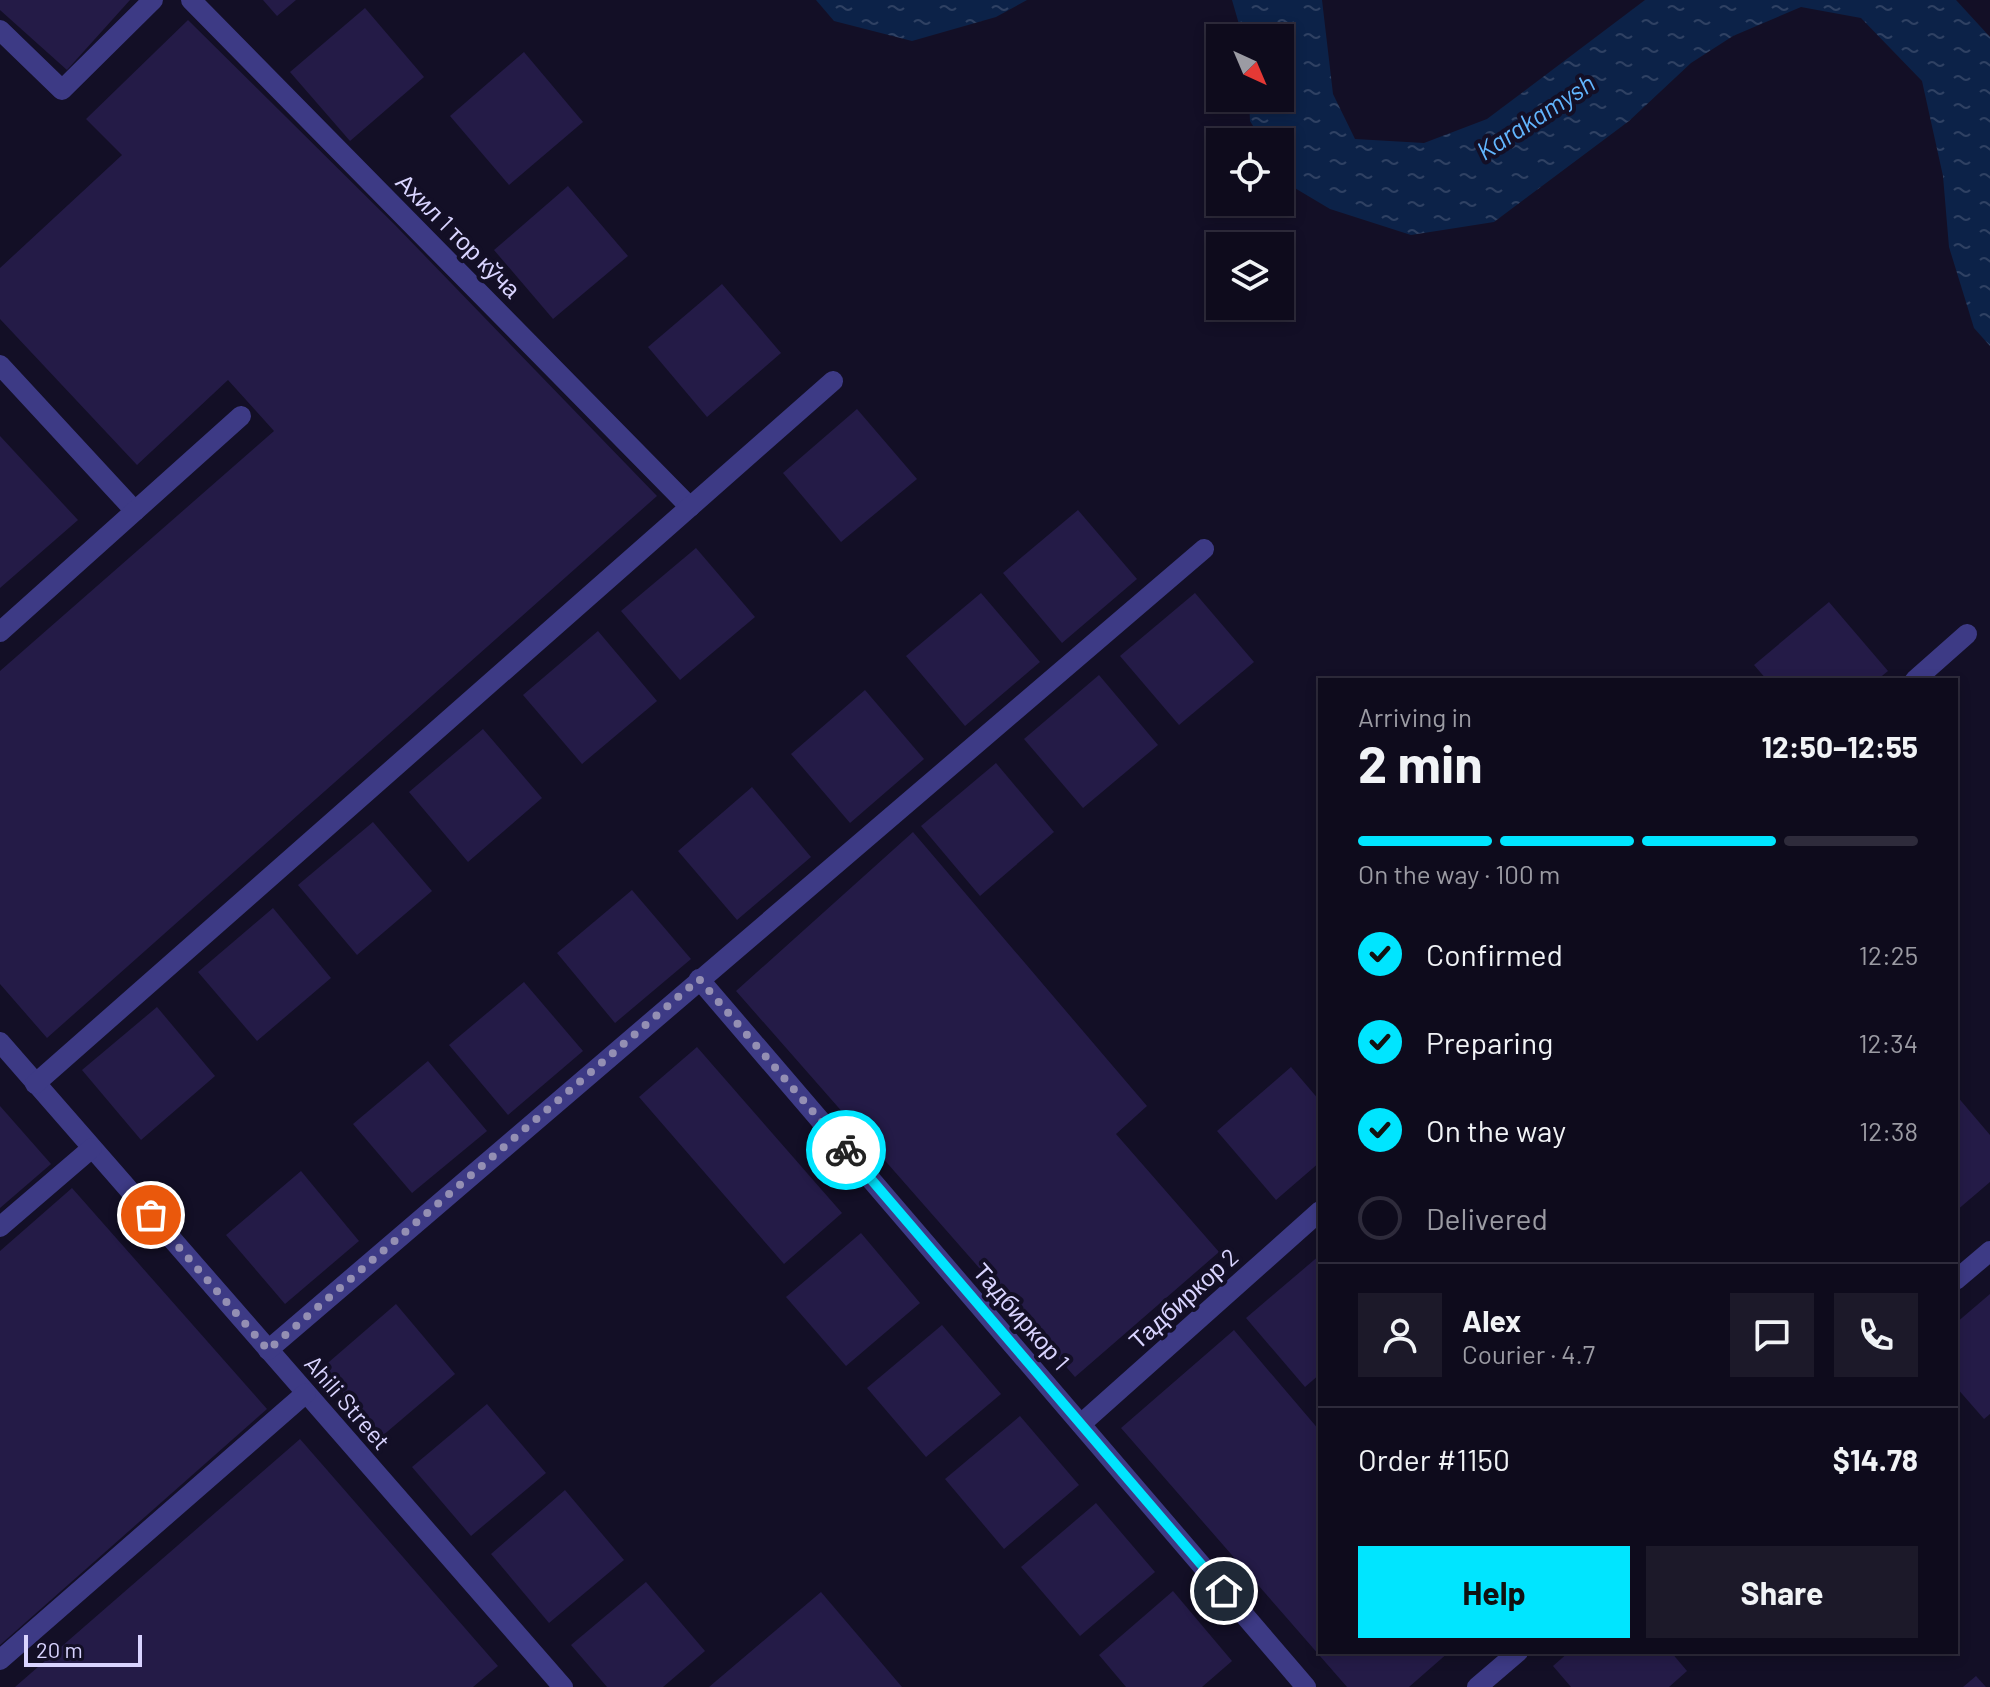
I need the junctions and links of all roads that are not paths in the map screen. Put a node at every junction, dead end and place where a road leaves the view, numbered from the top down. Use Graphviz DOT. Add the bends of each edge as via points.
graph roads {
  1 [pos="153,0"];
  2 [pos="191,0"];
  3 [pos="0,30"];
  4 [pos="0,365"];
  5 [pos="833,381"];
  6 [pos="241,416"];
  7 [pos="690,507"];
  8 [pos="135,511"];
  9 [pos="1204,549"];
  10 [pos="0,632"];
  11 [pos="1967,634"];
  12 [pos="1917,678"];
  13 [pos="699,979"];
  14 [pos="0,1042"];
  15 [pos="35,1084"];
  16 [pos="92,1148"];
  17 [pos="1318,1213"];
  18 [pos="0,1227"];
  19 [pos="1990,1251"];
  20 [pos="1958,1278"];
  21 [pos="268,1350"];
  22 [pos="306,1393"];
  23 [pos="1081,1424"];
  24 [pos="1516,1654"];
  25 [pos="0,1660"];
  26 [pos="563,1687"];
  27 [pos="1306,1687"];
  28 [pos="1477,1687"];
  1 -- 3 [label="street" via="62,90"];
  2 -- 7 [label="street, Ахил 1 тор кўча"];
  4 -- 8 [label="street"];
  5 -- 7 [label="street"];
  6 -- 8 [label="street"];
  7 -- 15 [label="street"];
  8 -- 10 [label="street"];
  9 -- 13 [label="street"];
  11 -- 12 [label="street"];
  13 -- 21 [label="street"];
  13 -- 23 [label="street, Тадбиркор 1"];
  14 -- 15 [label="street, Ahili Street"];
  15 -- 16 [label="street, Ahili Street"];
  16 -- 18 [label="street"];
  16 -- 21 [label="street, Ahili Street"];
  17 -- 23 [label="street, Тадбиркор 2"];
  19 -- 20 [label="street"];
  21 -- 22 [label="street, Ahili Street"];
  22 -- 25 [label="street"];
  22 -- 26 [label="street, Ahili Street"];
  23 -- 27 [label="street, Тадбиркор 1"];
  24 -- 28 [label="street"];
}
